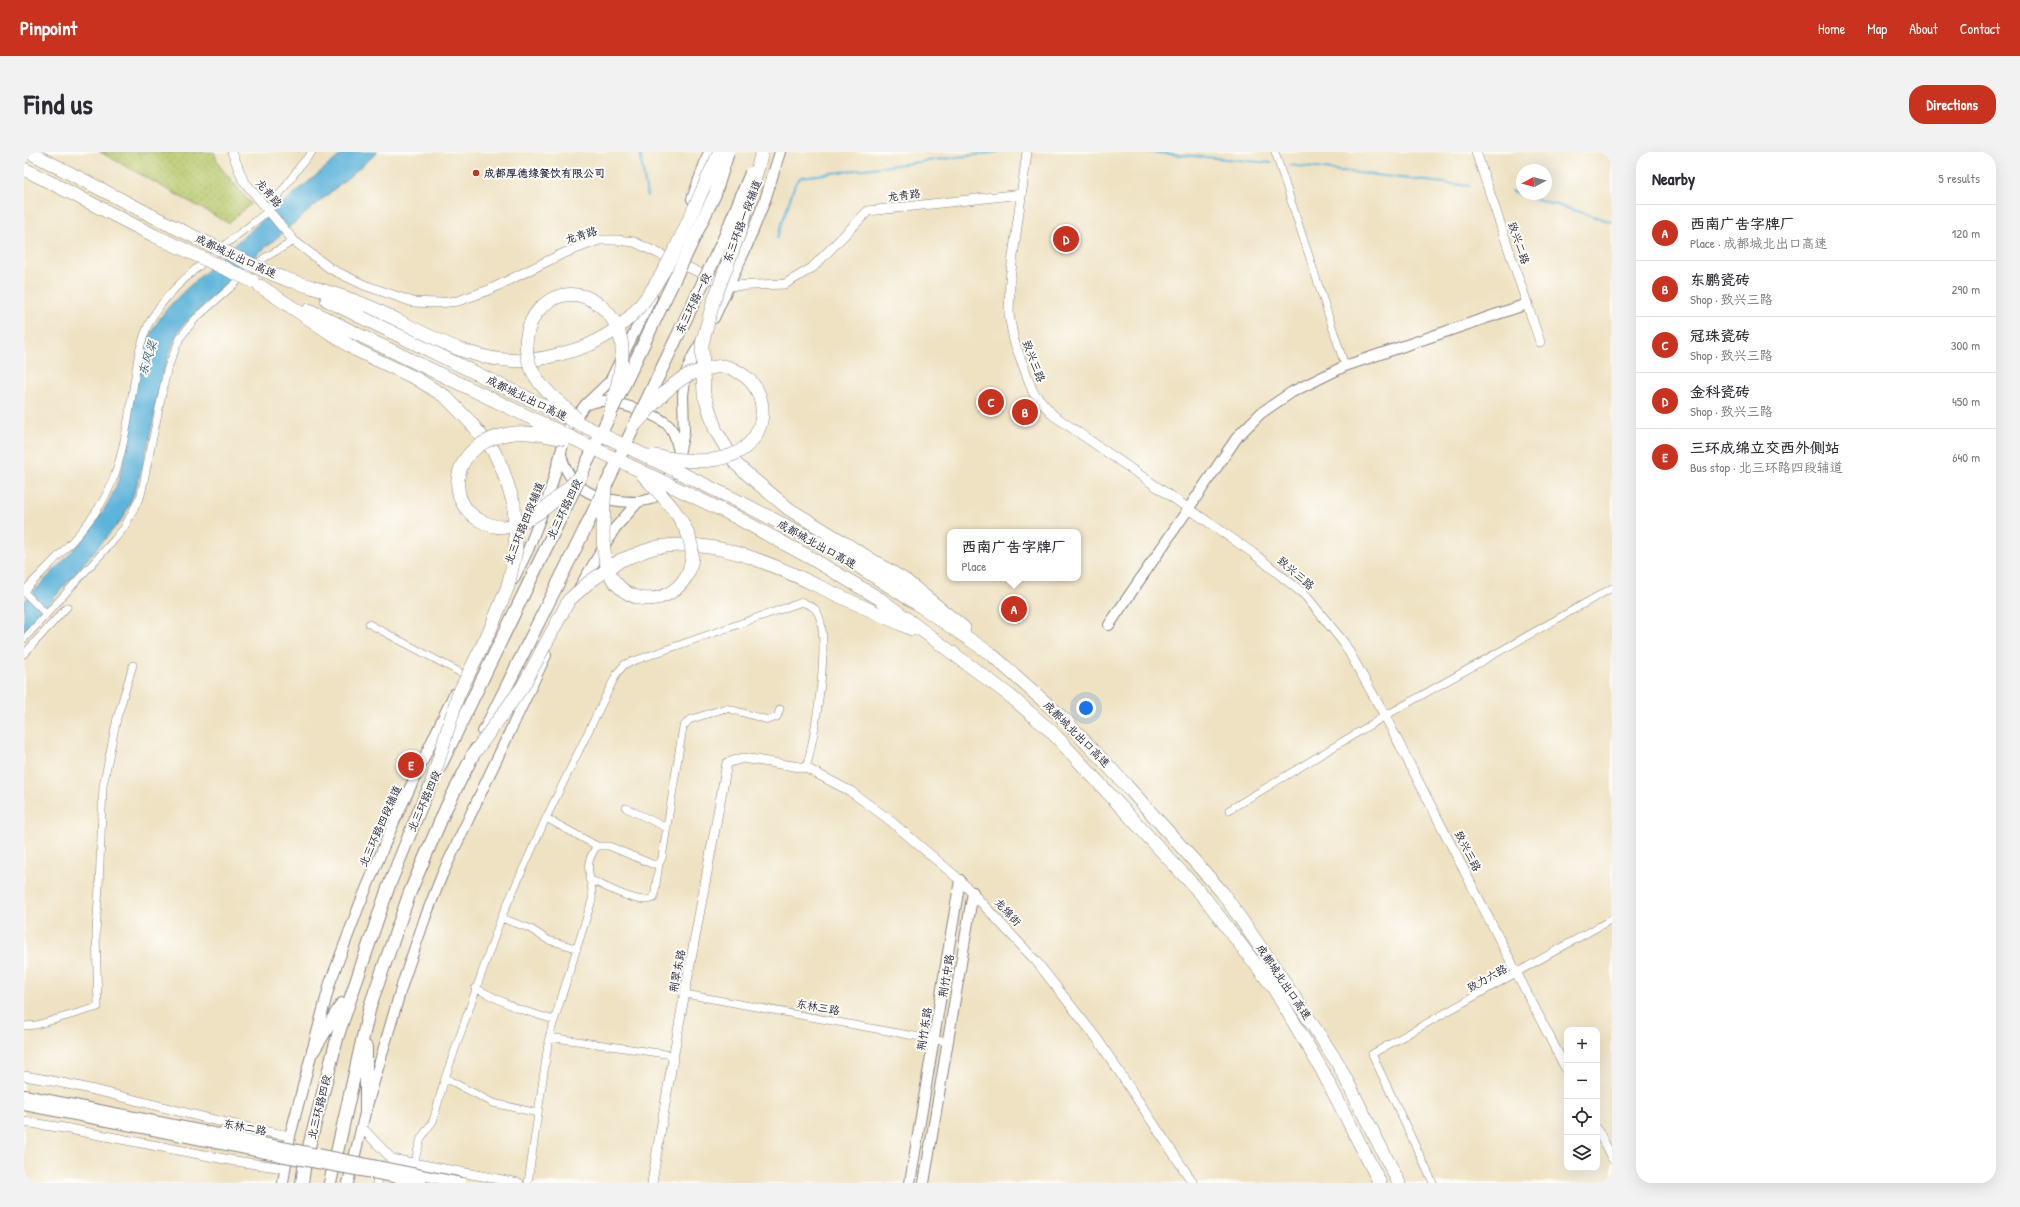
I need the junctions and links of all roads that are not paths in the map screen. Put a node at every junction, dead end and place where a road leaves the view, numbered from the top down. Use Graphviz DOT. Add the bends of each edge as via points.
graph roads {
  1 [pos="29,152"];
  2 [pos="232,152"];
  3 [pos="312,152"];
  4 [pos="709,152"];
  5 [pos="720,152"];
  6 [pos="728,152"];
  7 [pos="761,152"];
  8 [pos="780,152"];
  9 [pos="1027,152"];
  10 [pos="1275,152"];
  11 [pos="1476,152"];
  12 [pos="24,169"];
  13 [pos="1022,194"];
  14 [pos="268,210"];
  15 [pos="294,240"];
  16 [pos="671,259"];
  17 [pos="283,278"];
  18 [pos="256,284"];
  19 [pos="728,286"];
  20 [pos="1527,304"];
  21 [pos="1540,342"];
  22 [pos="1345,366"];
  23 [pos="586,404"];
  24 [pos="609,417"];
  25 [pos="586,427"];
  26 [pos="633,428"];
  27 [pos="580,441"];
  28 [pos="560,450"];
  29 [pos="622,452"];
  30 [pos="641,454"];
  31 [pos="679,454"];
  32 [pos="639,470"];
  33 [pos="581,476"];
  34 [pos="606,486"];
  35 [pos="638,502"];
  36 [pos="1188,508"];
  37 [pos="1612,588"];
  38 [pos="24,591"];
  39 [pos="67,607"];
  40 [pos="46,614"];
  41 [pos="369,624"];
  42 [pos="1109,625"];
  43 [pos="24,640"];
  44 [pos="940,642"];
  45 [pos="24,654"];
  46 [pos="991,654"];
  47 [pos="133,665"];
  48 [pos="463,674"];
  49 [pos="780,709"];
  50 [pos="1385,716"];
  51 [pos="472,756"];
  52 [pos="727,763"];
  53 [pos="806,768"];
  54 [pos="432,782"];
  55 [pos="626,808"];
  56 [pos="1228,810"];
  57 [pos="546,818"];
  58 [pos="666,828"];
  59 [pos="597,846"];
  60 [pos="658,864"];
  61 [pos="589,879"];
  62 [pos="960,880"];
  63 [pos="973,892"];
  64 [pos="501,918"];
  65 [pos="1612,919"];
  66 [pos="576,948"];
  67 [pos="362,961"];
  68 [pos="1517,974"];
  69 [pos="475,988"];
  70 [pos="686,994"];
  71 [pos="554,1020"];
  72 [pos="366,1024"];
  73 [pos="24,1026"];
  74 [pos="549,1037"];
  75 [pos="934,1040"];
  76 [pos="947,1042"];
  77 [pos="313,1051"];
  78 [pos="672,1055"];
  79 [pos="1564,1064"];
  80 [pos="24,1076"];
  81 [pos="445,1078"];
  82 [pos="24,1095"];
  83 [pos="24,1104"];
  84 [pos="366,1110"];
  85 [pos="538,1112"];
  86 [pos="24,1122"];
  87 [pos="149,1125"];
  88 [pos="362,1128"];
  89 [pos="1600,1135"];
  90 [pos="290,1136"];
  91 [pos="1612,1158"];
  92 [pos="392,1159"];
  93 [pos="414,1163"];
  94 [pos="284,1168"];
  95 [pos="282,1183"];
  96 [pos="302,1183"];
  97 [pos="330,1183"];
  98 [pos="348,1183"];
  99 [pos="377,1183"];
  100 [pos="428,1183"];
  101 [pos="461,1183"];
  102 [pos="519,1183"];
  103 [pos="528,1183"];
  104 [pos="652,1183"];
  105 [pos="910,1183"];
  106 [pos="924,1183"];
  107 [pos="1193,1183"];
  108 [pos="1380,1183"];
  109 [pos="1399,1183"];
  110 [pos="1433,1183"];
  1 -- 17 [label="highway, 成都城北出口高速, bridge" via="168,224"];
  2 -- 14 [label="street, 龙青路" via="243,180"];
  3 -- 14 [label="street"];
  4 -- 16 [label="main road"];
  5 -- 17 [label="highway, bridge" via="654,287 630,317 610,334 589,345 554,356 529,361 496,359 455,349 368,306"];
  6 -- 24 [label="highway, bridge" via="715,194"];
  7 -- 26 [label="highway, 东三环路一段, bridge" via="723,241"];
  7 -- 46 [label="highway, bridge" via="741,228 713,303 702,344 704,394 716,431 736,464 789,509 906,581 958,622"];
  8 -- 19 [label="main road, 东三环路一段辅道" via="765,200"];
  9 -- 13 [label="street, 致兴三路"];
  10 -- 22 [label="street"];
  11 -- 20 [label="street, 致兴二路"];
  12 -- 18 [label="highway, 成都城北出口高速, bridge"];
  13 -- 19 [label="street, 龙青路" via="868,211 812,268 785,284"];
  13 -- 36 [label="street, 致兴三路" via="1010,279 1009,315 1014,342 1034,392 1053,416"];
  14 -- 15 [label="street, 龙青路"];
  14 -- 38 [label="street" via="172,291 155,313 144,334 139,352 114,477 101,503 83,528"];
  15 -- 16 [label="street, 龙青路" via="331,269 364,285 413,302 425,303 458,301 489,290 562,254 599,240 634,242"];
  15 -- 40 [label="street" via="264,258 194,320 180,338 167,370 141,495 117,536"];
  16 -- 19 [label="street, 龙青路"];
  16 -- 23 [label="main road" via="610,381"];
  17 -- 25 [label="highway, 成都城北出口高速, bridge"];
  18 -- 27 [label="highway, 成都城北出口高速, bridge"];
  18 -- 54 [label="highway, bridge" via="356,350 417,379 446,397 493,450 502,468 514,504 516,551 508,586 458,695"];
  19 -- 31 [label="main road, 东三环路一段辅道" via="686,373 684,432"];
  20 -- 21 [label="street, 致兴二路"];
  20 -- 22 [label="main road"];
  22 -- 36 [label="main road" via="1292,392 1261,413 1238,436"];
  23 -- 28 [label="main road, 北三环路四段辅道" via="568,427"];
  23 -- 31 [label="main road" via="604,401 630,407 655,417 669,426 675,436"];
  24 -- 25 [label="highway, bridge" via="622,349 618,331 611,316 599,303 585,296 555,298 532,317 526,333 526,350 539,381"];
  24 -- 33 [label="highway, 北三环路四段, bridge"];
  25 -- 30 [label="highway, 成都城北出口高速, bridge"];
  26 -- 29 [label="highway, 东三环路一段, bridge"];
  26 -- 30 [label="highway, bridge" via="668,390 688,375 723,366 749,378 758,391 763,418 757,434 733,455 703,461"];
  27 -- 32 [label="highway, 成都城北出口高速, bridge"];
  27 -- 33 [label="highway, bridge" via="535,434 510,434 492,439 477,447 460,468 459,499 470,514 485,523 502,527 525,520 551,504"];
  28 -- 35 [label="main road" via="568,474 583,490 613,501"];
  28 -- 48 [label="main road, 北三环路四段辅道" via="548,498 528,550"];
  29 -- 34 [label="highway, 北三环路四段, bridge"];
  30 -- 46 [label="highway, 成都城北出口高速, bridge" via="838,553"];
  31 -- 35 [label="main road, 东三环路一段辅道" via="663,490 651,499"];
  32 -- 34 [label="highway, bridge" via="668,502 689,538 692,556 690,572 682,586 667,595 641,599 614,581 603,547"];
  32 -- 44 [label="highway, 成都城北出口高速, bridge" via="732,515 810,557 880,599"];
  33 -- 54 [label="highway, 北三环路四段, bridge"];
  34 -- 51 [label="highway, 北三环路四段, bridge"];
  35 -- 84 [label="main road" via="615,528 579,588 442,875 403,982"];
  36 -- 42 [label="main road"];
  36 -- 50 [label="street, 致兴三路" via="1253,553 1305,595 1344,642"];
  37 -- 50 [label="street"];
  38 -- 40 [label="street"];
  39 -- 45 [label="street"];
  40 -- 43 [label="street"];
  41 -- 48 [label="street"];
  44 -- 51 [label="highway, bridge" via="776,565 742,553 711,547 656,548 621,560 569,600 523,686"];
  44 -- 108 [label="highway, 成都城北出口高速" via="1052,732 1204,897 1273,988 1322,1070"];
  46 -- 109 [label="highway, 成都城北出口高速" via="1065,720 1222,892 1337,1062"];
  47 -- 73 [label="street" via="117,718 103,786 96,932 98,1007 36,1025"];
  48 -- 77 [label="main road, 北三环路四段辅道" via="394,822 359,906 330,983"];
  49 -- 58 [label="street" via="777,717 768,720 726,708 688,720 684,727"];
  50 -- 56 [label="street"];
  50 -- 68 [label="street, 致兴三路"];
  51 -- 72 [label="highway, 北三环路四段" via="446,808 410,892"];
  52 -- 53 [label="street, 龙绵街" via="743,758"];
  52 -- 70 [label="street, 荆翠东路"];
  53 -- 57 [label="street" via="812,750 822,675 824,630 816,610 802,602 625,664 617,673"];
  53 -- 62 [label="street, 龙绵街" via="850,791 887,818"];
  54 -- 67 [label="highway, 北三环路四段" via="388,888"];
  55 -- 58 [label="street"];
  57 -- 59 [label="street"];
  57 -- 64 [label="street"];
  58 -- 60 [label="street" via="662,858"];
  59 -- 60 [label="street" via="609,846 652,864"];
  59 -- 61 [label="street" via="592,853 588,869"];
  60 -- 61 [label="street" via="654,898 648,901 638,900"];
  61 -- 66 [label="street" via="593,889 592,900"];
  62 -- 63 [label="street, 龙绵街"];
  62 -- 75 [label="main road, 荆竹东路"];
  63 -- 76 [label="main road, 荆竹中路"];
  63 -- 107 [label="street, 龙绵街" via="1036,961 1098,1040"];
  64 -- 66 [label="street" via="529,928 548,940"];
  64 -- 69 [label="street"];
  65 -- 68 [label="street, 致力六路"];
  66 -- 71 [label="street"];
  67 -- 77 [label="highway" via="339,1011"];
  67 -- 96 [label="highway, 北三环路四段" via="338,1035 305,1162"];
  68 -- 79 [label="street, 致兴三路"];
  68 -- 110 [label="street, 致力六路" via="1372,1054"];
  69 -- 71 [label="street" via="516,1008"];
  69 -- 81 [label="street"];
  70 -- 75 [label="street, 东林三路"];
  70 -- 78 [label="street, 荆翠东路"];
  71 -- 74 [label="street"];
  72 -- 84 [label="highway"];
  72 -- 97 [label="highway, 北三环路四段"];
  74 -- 78 [label="street"];
  74 -- 85 [label="street"];
  75 -- 76 [label="street, 东林三路"];
  75 -- 105 [label="main road, 荆竹东路"];
  76 -- 106 [label="main road, 荆竹中路"];
  77 -- 90 [label="main road, 北三环路四段辅道"];
  78 -- 104 [label="street, 荆翠东路"];
  80 -- 90 [label="street" via="69,1083 227,1123"];
  81 -- 85 [label="street" via="493,1103"];
  81 -- 93 [label="street" via="433,1121 421,1138"];
  82 -- 87 [label="main road, 东林二路"];
  83 -- 87 [label="main road, 东林二路"];
  84 -- 88 [label="main road"];
  85 -- 103 [label="street"];
  86 -- 94 [label="street"];
  87 -- 100 [label="main road, 东林二路, bridge" via="285,1157"];
  87 -- 101 [label="main road, 东林二路, bridge"];
  88 -- 92 [label="street"];
  88 -- 98 [label="main road"];
  89 -- 91 [label="street"];
  90 -- 94 [label="main road, 北三环路四段辅道"];
  92 -- 93 [label="street"];
  92 -- 99 [label="street" via="381,1166"];
  93 -- 102 [label="street"];
  94 -- 95 [label="main road, 北三环路四段辅道"];
}
